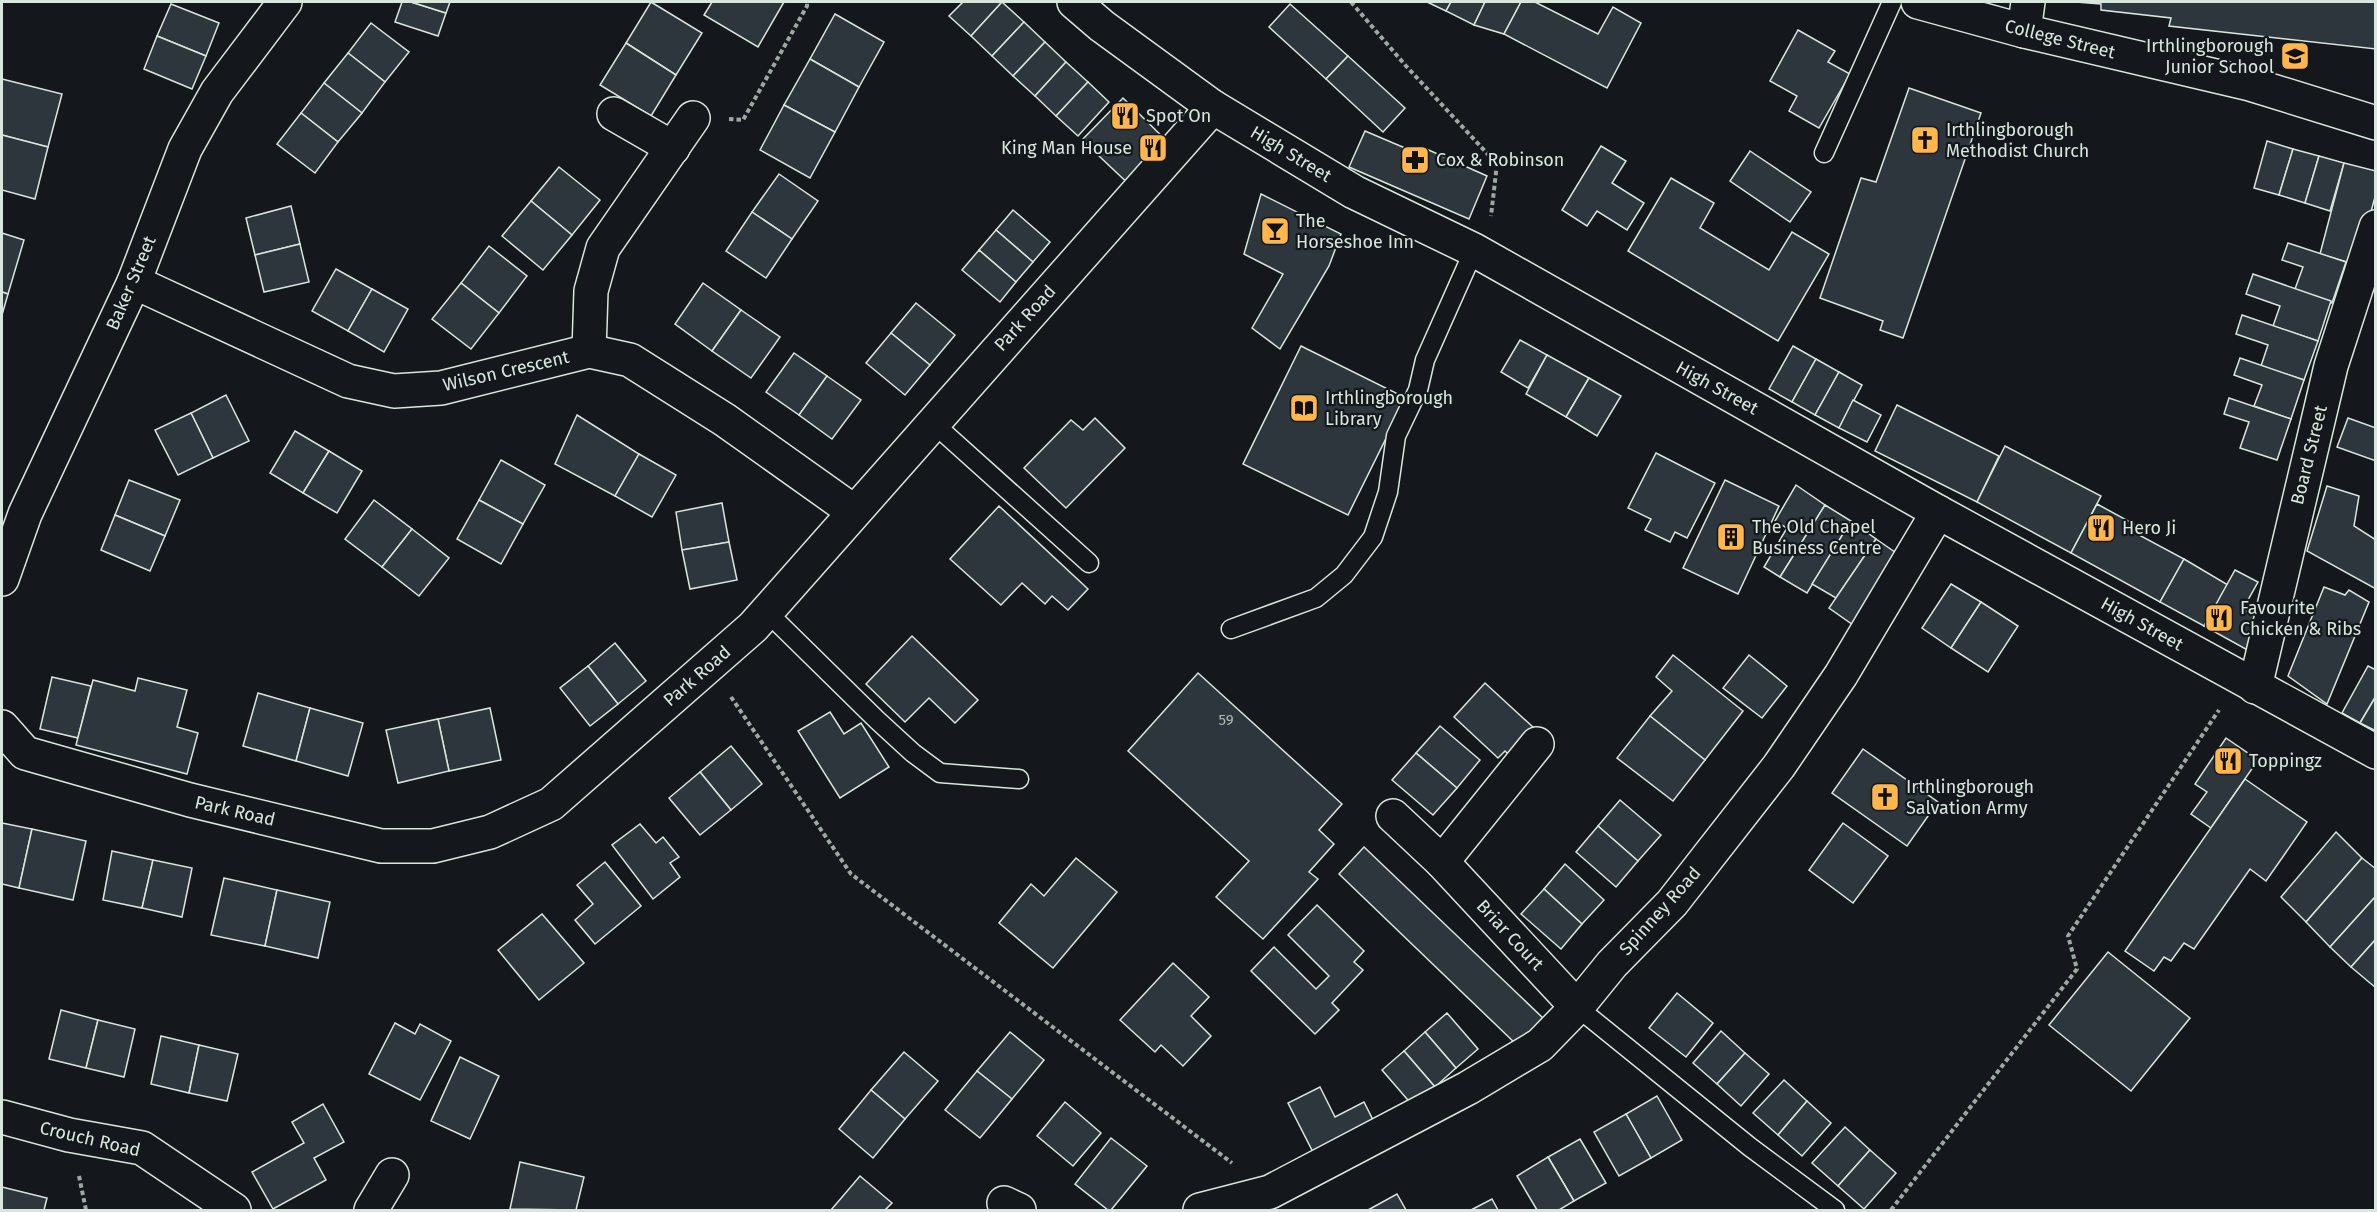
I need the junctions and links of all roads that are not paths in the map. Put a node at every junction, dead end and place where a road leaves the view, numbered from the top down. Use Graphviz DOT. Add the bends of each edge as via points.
graph roads {
  1 [pos="285,2"];
  2 [pos="1074,2"];
  3 [pos="1892,2"];
  4 [pos="1918,2"];
  5 [pos="2026,16"];
  6 [pos="1213,107"];
  7 [pos="614,114"];
  8 [pos="693,118"];
  9 [pos="2376,123"];
  10 [pos="673,148"];
  11 [pos="1824,153"];
  12 [pos="2376,227"];
  13 [pos="1474,250"];
  14 [pos="134,282"];
  15 [pos="589,351"];
  16 [pos="932,422"];
  17 [pos="853,511"];
  18 [pos="1938,512"];
  19 [pos="1089,563"];
  20 [pos="2,579"];
  21 [pos="766,611"];
  22 [pos="1231,629"];
  23 [pos="2255,687"];
  24 [pos="4,729"];
  25 [pos="1537,744"];
  26 [pos="2376,752"];
  27 [pos="1019,779"];
  28 [pos="1393,816"];
  29 [pos="1442,862"];
  30 [pos="1577,1007"];
  31 [pos="2,1117"];
  32 [pos="392,1175"];
  33 [pos="234,1210"];
  34 [pos="370,1210"];
  35 [pos="1200,1210"];
  36 [pos="1835,1210"];
  1 -- 14 [label="street, Baker Street" via="217,92 184,149"];
  2 -- 6 [label="street, High Street"];
  3 -- 11 [label="lane"];
  4 -- 5 [label="street, College Street"];
  5 -- 9 [label="street, College Street"];
  6 -- 13 [label="street, High Street" via="1354,192"];
  6 -- 16 [label="street, Park Road"];
  7 -- 10 [label="street"];
  8 -- 10 [label="street"];
  10 -- 15 [label="street" via="603,248 591,291"];
  12 -- 23 [label="street, Board Street" via="2331,366"];
  13 -- 18 [label="street, High Street"];
  13 -- 22 [label="lane" via="1396,436 1388,492 1373,537 1344,575 1316,598"];
  14 -- 15 [label="street, Wilson Crescent" via="348,381 394,391 441,388"];
  14 -- 20 [label="street, Baker Street" via="25,514"];
  15 -- 17 [label="street, Wilson Crescent" via="630,360 725,420"];
  16 -- 17 [label="street, Park Road"];
  16 -- 19 [label="lane"];
  17 -- 21 [label="street, Park Road"];
  18 -- 23 [label="street, High Street"];
  18 -- 30 [label="street, Spinney Road" via="1840,675 1779,766 1672,903 1612,964"];
  21 -- 24 [label="street, Park Road" via="753,627 551,804 490,832 433,846 381,846 190,800 25,753"];
  21 -- 27 [label="lane" via="884,726 940,773"];
  23 -- 26 [label="street, High Street"];
  25 -- 29 [label="street"];
  28 -- 29 [label="street, Briar Court"];
  29 -- 30 [label="street, Briar Court"];
  30 -- 35 [label="street, Spinney Road" via="1540,1045 1468,1088 1270,1192"];
  30 -- 36 [label="lane" via="1750,1147"];
  31 -- 33 [label="street, Crouch Road" via="142,1148"];
  32 -- 34 [label="street"];
}
